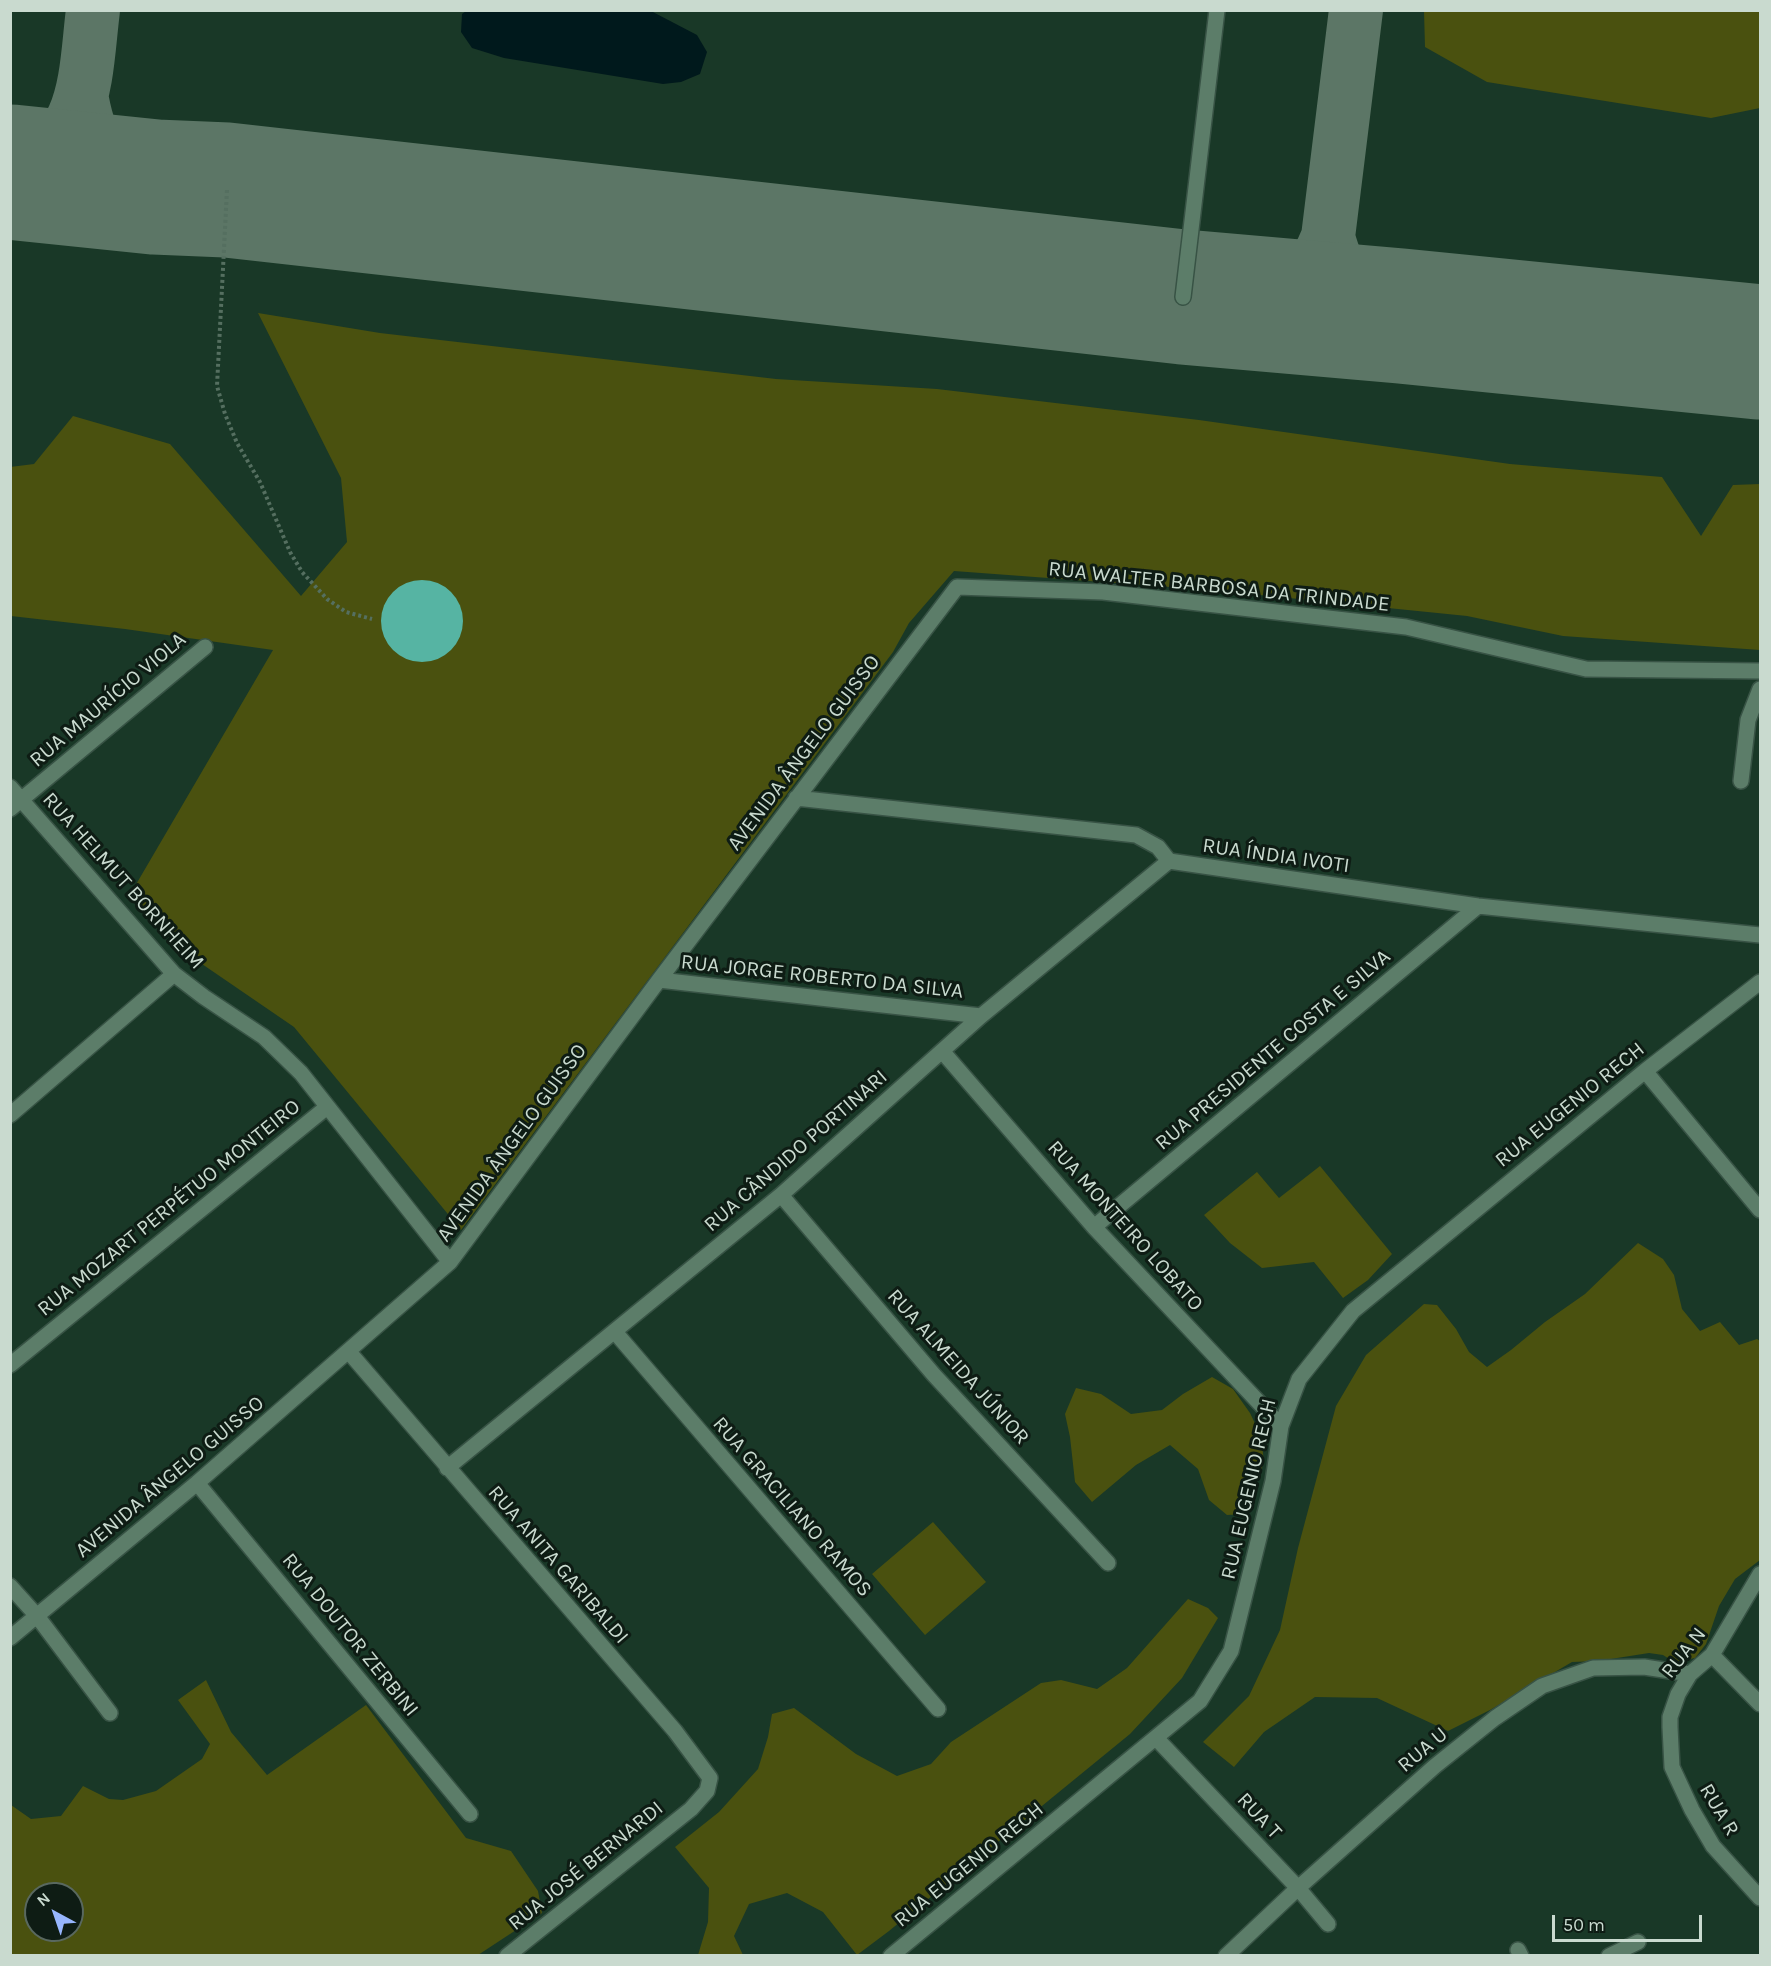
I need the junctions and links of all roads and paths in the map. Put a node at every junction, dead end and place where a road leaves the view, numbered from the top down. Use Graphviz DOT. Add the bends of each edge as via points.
graph roads {
  1 [pos="1217,10"];
  2 [pos="226,190"];
  3 [pos="1183,297"];
  4 [pos="957,586"];
  5 [pos="372,619"];
  6 [pos="206,647"];
  7 [pos="1761,671"];
  8 [pos="1761,689"];
  9 [pos="1741,781"];
  10 [pos="10,787"];
  11 [pos="796,798"];
  12 [pos="16,805"];
  13 [pos="1168,861"];
  14 [pos="1478,906"];
  15 [pos="1761,935"];
  16 [pos="174,974"];
  17 [pos="659,980"];
  18 [pos="1761,982"];
  19 [pos="981,1016"];
  20 [pos="942,1051"];
  21 [pos="1645,1071"];
  22 [pos="327,1107"];
  23 [pos="10,1115"];
  24 [pos="781,1195"];
  25 [pos="1761,1210"];
  26 [pos="1094,1227"];
  27 [pos="450,1262"];
  28 [pos="615,1332"];
  29 [pos="349,1352"];
  30 [pos="10,1365"];
  31 [pos="1281,1426"];
  32 [pos="447,1468"];
  33 [pos="197,1483"];
  34 [pos="1108,1563"];
  35 [pos="1761,1574"];
  36 [pos="10,1586"];
  37 [pos="37,1616"];
  38 [pos="10,1638"];
  39 [pos="1712,1655"];
  40 [pos="1690,1674"];
  41 [pos="1761,1704"];
  42 [pos="938,1709"];
  43 [pos="110,1713"];
  44 [pos="1156,1738"];
  45 [pos="1672,1767"];
  46 [pos="691,1809"];
  47 [pos="470,1814"];
  48 [pos="1298,1888"];
  49 [pos="1761,1898"];
  50 [pos="1328,1924"];
  51 [pos="1638,1942"];
  52 [pos="507,1956"];
  53 [pos="891,1956"];
  54 [pos="1226,1956"];
  55 [pos="1609,1956"];
  1 -- 3 [label="street"];
  2 -- 5 [label="path" via="217,386 225,414 302,572 327,599 346,612"];
  4 -- 7 [label="street, RUA WALTER BARBOSA DA TRINDADE" via="1103,592 1406,627 1586,669"];
  4 -- 11 [label="street, AVENIDA ÂNGELO GUISSO"];
  6 -- 12 [label="street, RUA MAURÍCIO VIOLA"];
  8 -- 9 [label="street" via="1748,720"];
  10 -- 12 [label="street, RUA HELMUT BORNHEIM"];
  11 -- 13 [label="street" via="1136,835 1158,847"];
  11 -- 17 [label="street, AVENIDA ÂNGELO GUISSO"];
  12 -- 16 [label="street, RUA HELMUT BORNHEIM"];
  13 -- 14 [label="street, RUA ÍNDIA IVOTI"];
  13 -- 19 [label="street, RUA CÂNDIDO PORTINARI"];
  14 -- 15 [label="street, RUA ÍNDIA IVOTI"];
  14 -- 26 [label="street, RUA PRESIDENTE COSTA E SILVA"];
  16 -- 22 [label="street, RUA HELMUT BORNHEIM" via="264,1037 301,1073"];
  16 -- 23 [label="street"];
  17 -- 19 [label="street, RUA JORGE ROBERTO DA SILVA"];
  17 -- 27 [label="street, AVENIDA ÂNGELO GUISSO"];
  18 -- 21 [label="street, RUA EUGENIO RECH"];
  19 -- 20 [label="street, RUA CÂNDIDO PORTINARI"];
  20 -- 24 [label="street, RUA CÂNDIDO PORTINARI"];
  20 -- 26 [label="street, RUA MONTEIRO LOBATO"];
  21 -- 25 [label="street"];
  21 -- 31 [label="street, RUA EUGENIO RECH" via="1353,1311 1299,1379"];
  22 -- 27 [label="street, RUA HELMUT BORNHEIM"];
  22 -- 30 [label="street, RUA MOZART PERPÉTUO MONTEIRO"];
  24 -- 28 [label="street, RUA CÂNDIDO PORTINARI"];
  24 -- 34 [label="street, RUA ALMEIDA JÚNIOR" via="934,1375"];
  26 -- 31 [label="street, RUA MONTEIRO LOBATO"];
  27 -- 29 [label="street, AVENIDA ÂNGELO GUISSO"];
  28 -- 32 [label="street, RUA CÂNDIDO PORTINARI"];
  28 -- 42 [label="street, RUA GRACILIANO RAMOS"];
  29 -- 32 [label="street, RUA ANITA GARIBALDI"];
  29 -- 33 [label="street, AVENIDA ÂNGELO GUISSO"];
  31 -- 44 [label="street, RUA EUGENIO RECH" via="1273,1481 1231,1651 1200,1701"];
  32 -- 46 [label="street, RUA ANITA GARIBALDI" via="675,1731 710,1778 707,1791"];
  33 -- 37 [label="street, AVENIDA ÂNGELO GUISSO"];
  33 -- 47 [label="street, RUA DOUTOR ZERBINI"];
  35 -- 39 [label="street, RUA N"];
  36 -- 37 [label="street"];
  37 -- 38 [label="street, AVENIDA ÂNGELO GUISSO"];
  37 -- 43 [label="street"];
  39 -- 40 [label="street, RUA N"];
  39 -- 41 [label="street"];
  40 -- 45 [label="street, RUA N" via="1670,1717"];
  40 -- 48 [label="street, RUA U" via="1644,1667 1593,1668 1542,1686 1435,1766"];
  44 -- 48 [label="street, RUA T"];
  44 -- 53 [label="street, RUA EUGENIO RECH"];
  45 -- 49 [label="street, RUA R" via="1713,1846"];
  46 -- 52 [label="street, RUA JOSÉ BERNARDI"];
  48 -- 50 [label="street, RUA T"];
  48 -- 54 [label="street, RUA U"];
  51 -- 55 [label="street"];
}
